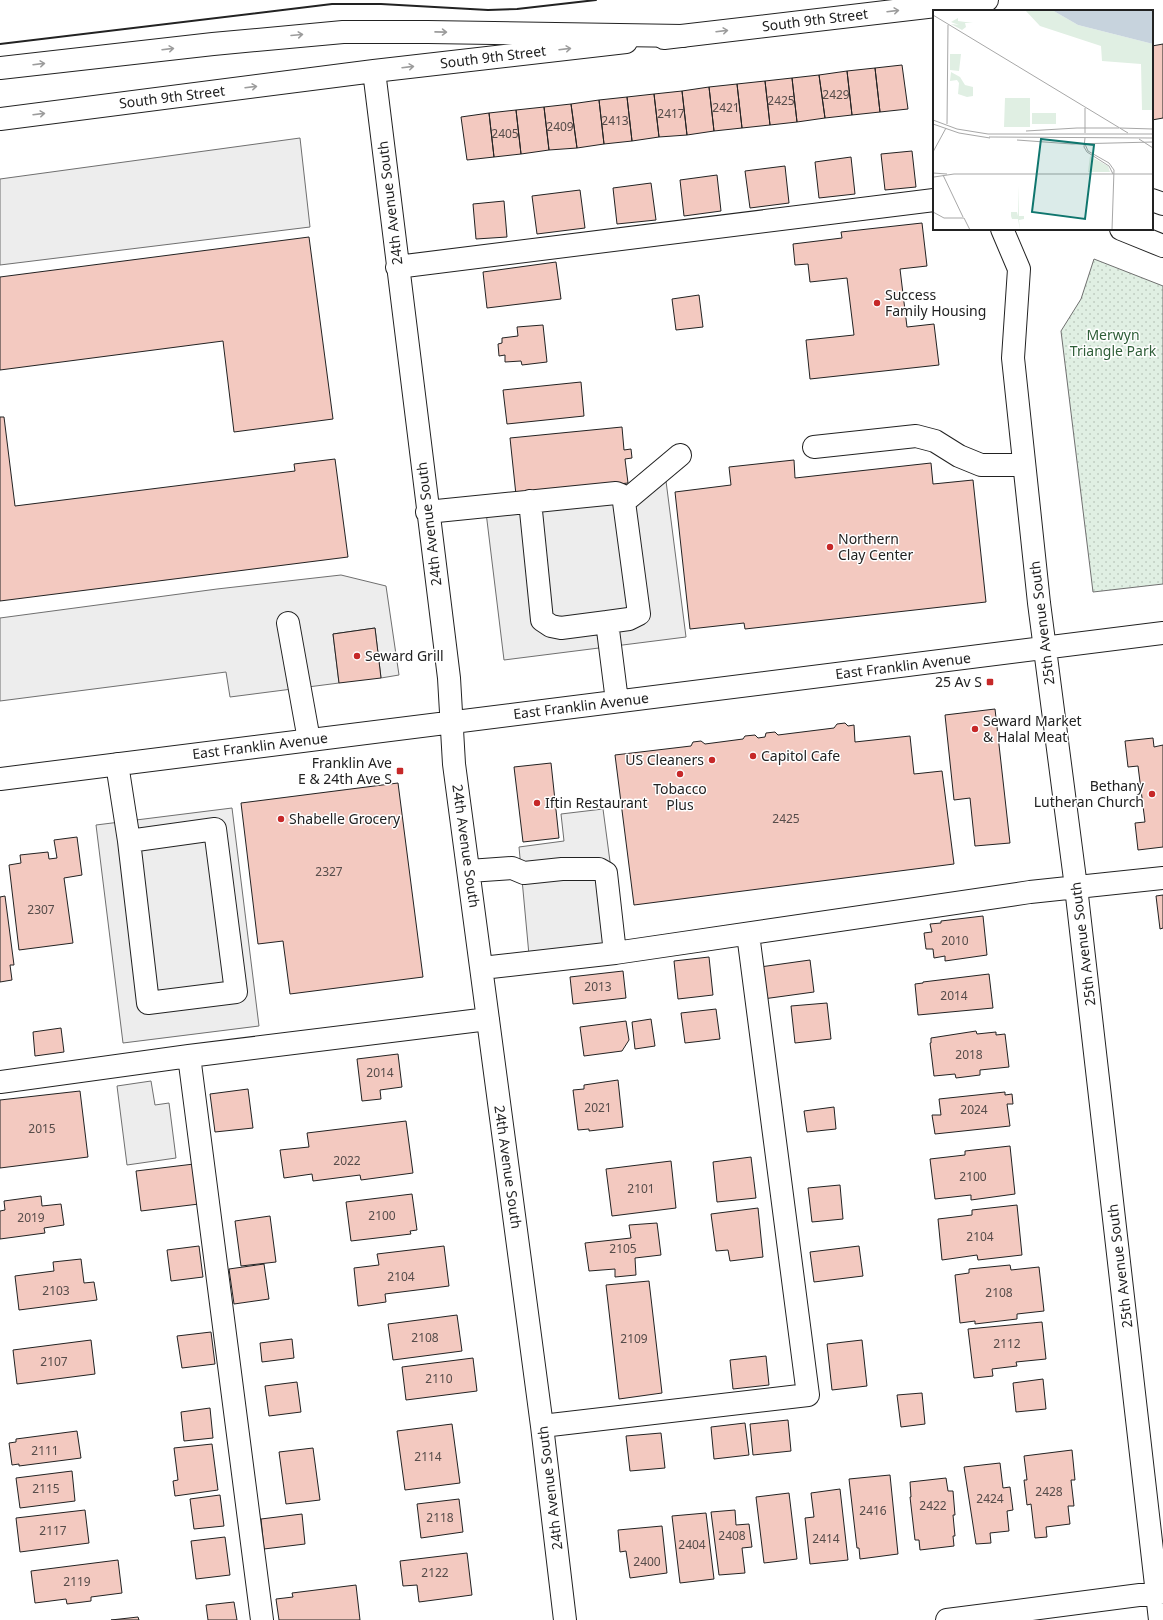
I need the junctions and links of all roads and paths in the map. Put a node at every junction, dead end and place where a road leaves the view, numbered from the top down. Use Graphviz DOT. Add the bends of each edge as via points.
graph roads {
  1 [pos="976,5"];
  2 [pos="683,36"];
  3 [pos="0,68"];
  4 [pos="374,71"];
  5 [pos="0,119"];
  6 [pos="933,200"];
  7 [pos="1153,200"];
  8 [pos="1163,204"];
  9 [pos="1002,230"];
  10 [pos="1123,230"];
  11 [pos="1163,246"];
  12 [pos="397,267"];
  13 [pos="814,447"];
  14 [pos="680,455"];
  15 [pos="1024,465"];
  16 [pos="530,501"];
  17 [pos="624,502"];
  18 [pos="427,512"];
  19 [pos="607,622"];
  20 [pos="288,623"];
  21 [pos="1163,633"];
  22 [pos="1045,648"];
  23 [pos="616,701"];
  24 [pos="451,722"];
  25 [pos="309,740"];
  26 [pos="117,764"];
  27 [pos="0,779"];
  28 [pos="129,841"];
  29 [pos="469,871"];
  30 [pos="1163,878"];
  31 [pos="1076,886"];
  32 [pos="748,934"];
  33 [pos="615,953"];
  34 [pos="482,968"];
  35 [pos="488,1019"];
  36 [pos="189,1056"];
  37 [pos="0,1082"];
  38 [pos="542,1426"];
  39 [pos="1160,1592"];
  40 [pos="262,1620"];
  41 [pos="565,1620"];
  42 [pos="947,1620"];
  43 [pos="1160,1620"];
  2 -- 1 [label="main road, South 9th Street, one-way"];
  3 -- 2 [label="main road, one-way" via="342,32"];
  4 -- 2 [label="main road, South 9th Street, one-way"];
  5 -- 4 [label="main road, South 9th Street, one-way"];
  4 -- 12 [label="main road, 24th Avenue South"];
  6 -- 12 [label="main road"];
  7 -- 8 [label="main road"];
  9 -- 15 [label="main road, 25th Avenue South" via="1019,269 1013,358"];
  10 -- 11 [label="main road"];
  12 -- 18 [label="main road, 24th Avenue South"];
  13 -- 15 [label="main road" via="916,436 935,441 959,456 981,465"];
  14 -- 17 [label="main road"];
  15 -- 22 [label="main road, 25th Avenue South"];
  16 -- 17 [label="main road" via="616,493 621,495"];
  16 -- 18 [label="main road"];
  16 -- 19 [label="main road" via="542,620 551,626 561,628"];
  17 -- 19 [label="main road" via="639,614 629,619"];
  18 -- 24 [label="main road, 24th Avenue South" via="449,678"];
  19 -- 23 [label="main road"];
  20 -- 25 [label="main road"];
  21 -- 22 [label="main road, East Franklin Avenue"];
  22 -- 23 [label="main road, East Franklin Avenue"];
  22 -- 31 [label="main road, 25th Avenue South"];
  23 -- 24 [label="main road, East Franklin Avenue"];
  24 -- 25 [label="main road, East Franklin Avenue"];
  24 -- 29 [label="main road, 24th Avenue South" via="454,764"];
  25 -- 26 [label="main road, East Franklin Avenue"];
  26 -- 27 [label="main road, East Franklin Avenue"];
  26 -- 28 [label="main road"];
  28 -- 28 [label="main road" via="148,1003 236,992 215,829"];
  29 -- 33 [label="main road" via="512,868 524,873 599,869 606,873"];
  29 -- 34 [label="main road, 24th Avenue South"];
  30 -- 31 [label="main road"];
  31 -- 32 [label="main road"];
  31 -- 39 [label="main road, 25th Avenue South"];
  32 -- 33 [label="main road"];
  32 -- 38 [label="main road" via="808,1395"];
  33 -- 34 [label="main road"];
  34 -- 35 [label="main road, 24th Avenue South"];
  35 -- 36 [label="main road"];
  35 -- 38 [label="main road, 24th Avenue South"];
  36 -- 37 [label="main road"];
  36 -- 40 [label="main road"];
  38 -- 41 [label="main road, 24th Avenue South"];
  39 -- 42 [label="main road"];
  39 -- 43 [label="main road, 25th Avenue South"];
}
